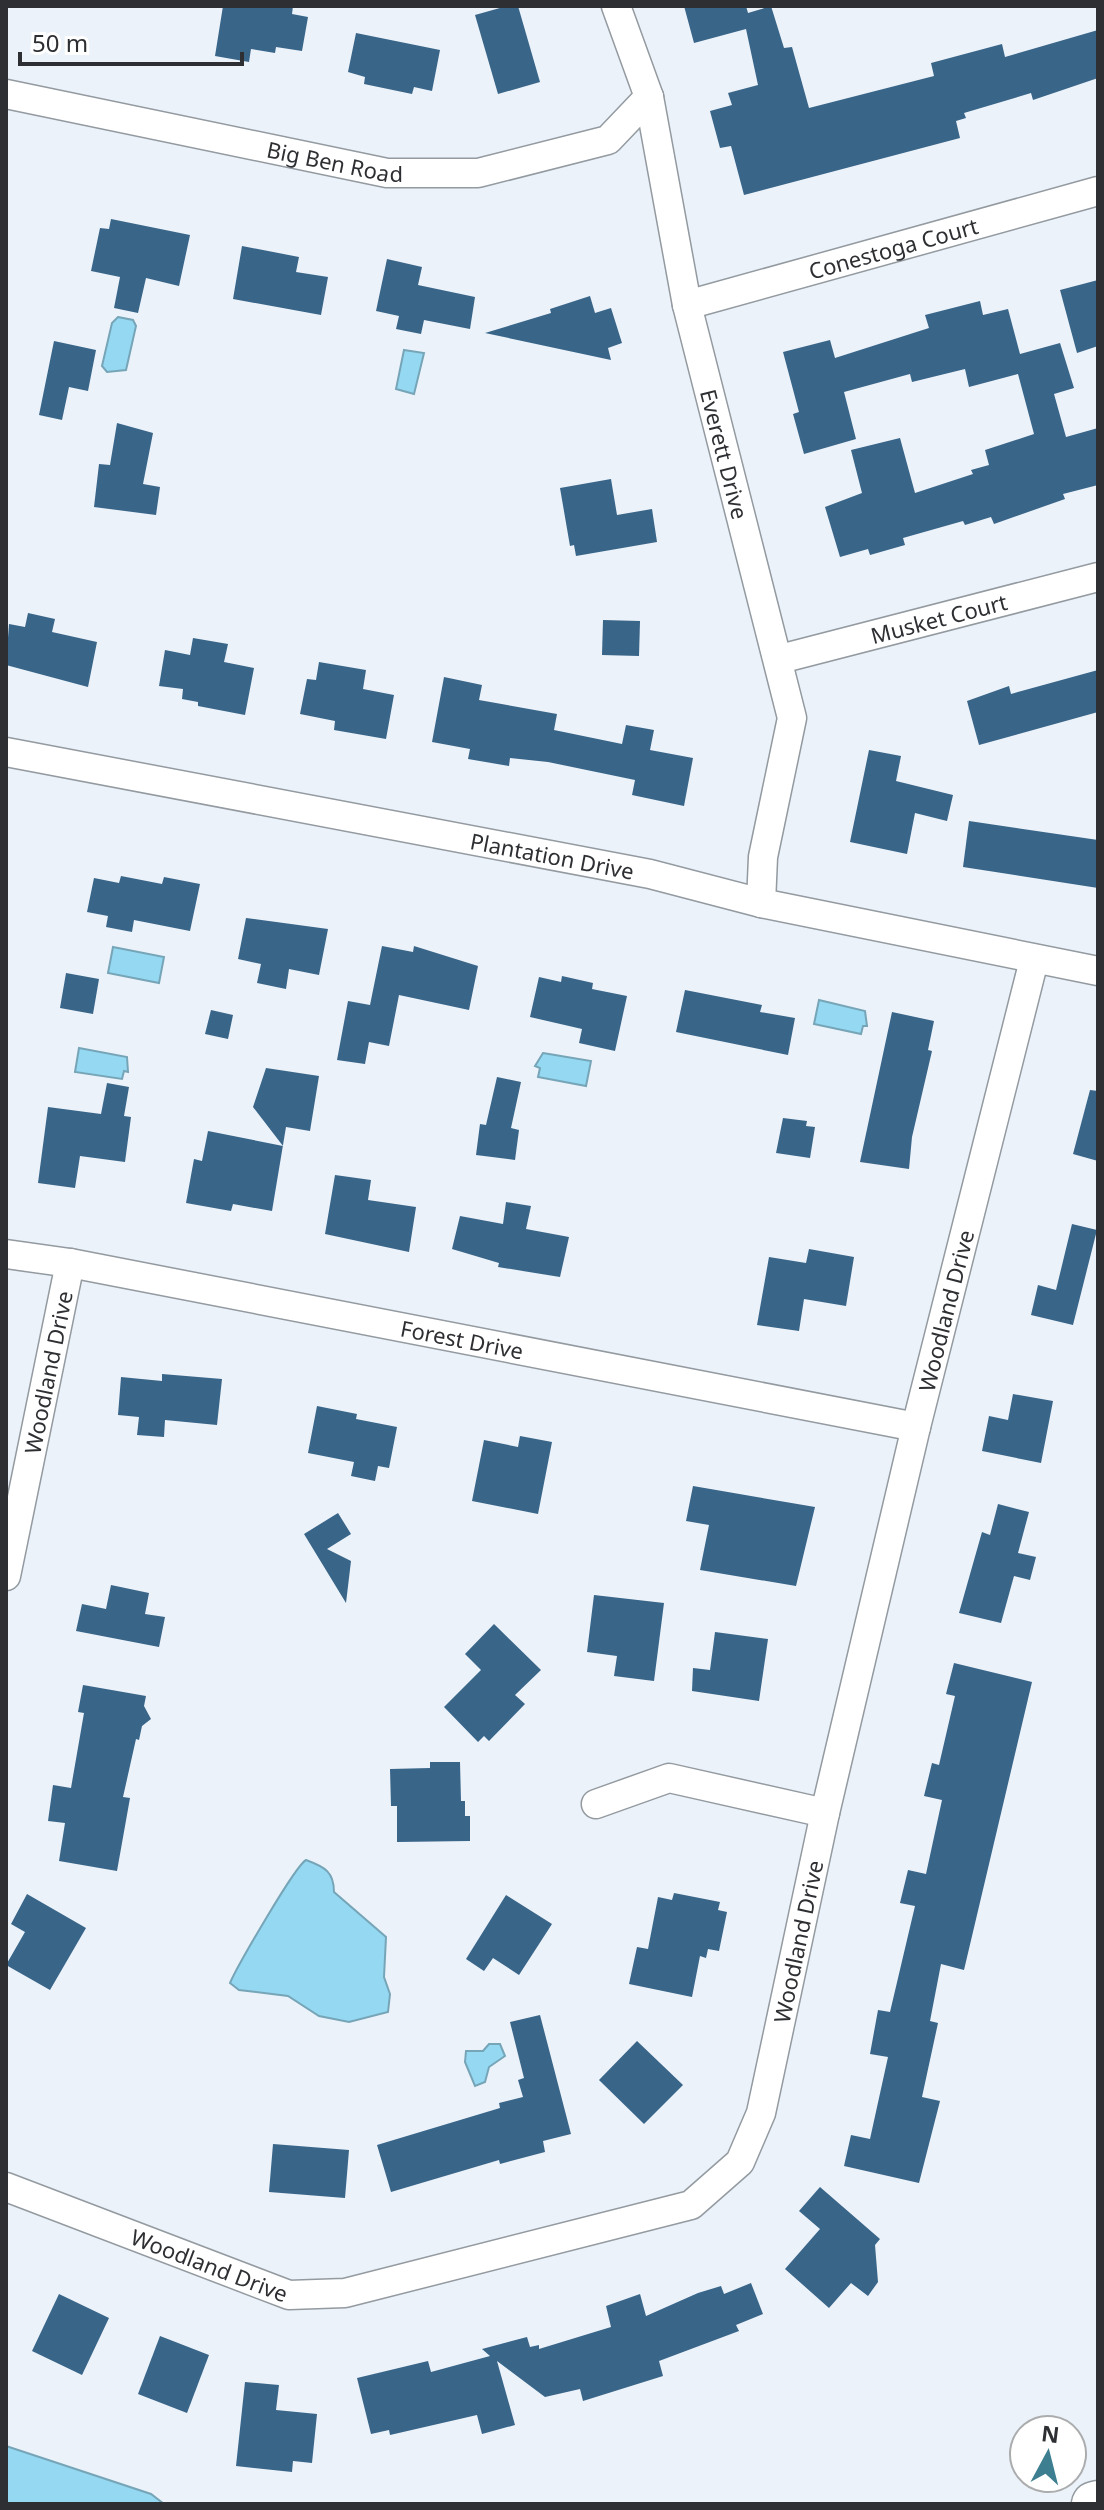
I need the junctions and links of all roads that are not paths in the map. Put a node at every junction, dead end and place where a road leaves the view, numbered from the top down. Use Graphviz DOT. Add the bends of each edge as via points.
graph roads {
  1 [pos="616,6"];
  2 [pos="6,94"];
  3 [pos="649,97"];
  4 [pos="1098,191"];
  5 [pos="687,305"];
  6 [pos="1098,577"];
  7 [pos="780,659"];
  8 [pos="6,752"];
  9 [pos="761,903"];
  10 [pos="1034,960"];
  11 [pos="1098,971"];
  12 [pos="6,1254"];
  13 [pos="70,1263"];
  14 [pos="916,1427"];
  15 [pos="6,1576"];
  16 [pos="596,1804"];
  17 [pos="825,1813"];
  18 [pos="6,2187"];
  1 -- 3 [label="street, Everett Drive"];
  2 -- 3 [label="street, Big Ben Road" via="387,173 478,173 608,140"];
  3 -- 5 [label="street, Everett Drive"];
  4 -- 5 [label="street, Conestoga Court"];
  5 -- 7 [label="street, Everett Drive"];
  6 -- 7 [label="street, Musket Court"];
  7 -- 9 [label="street, Everett Drive" via="792,718 763,857"];
  8 -- 9 [label="street, Plantation Drive" via="650,874"];
  9 -- 10 [label="street, Plantation Drive"];
  10 -- 11 [label="street, Plantation Drive"];
  10 -- 14 [label="street, Woodland Drive"];
  12 -- 13 [label="street, Forest Drive"];
  13 -- 14 [label="street, Forest Drive"];
  13 -- 15 [label="street, Woodland Drive"];
  14 -- 17 [label="street, Woodland Drive"];
  16 -- 17 [label="street" via="669,1778"];
  17 -- 18 [label="street, Woodland Drive" via="761,2113 740,2162 691,2205 345,2293 289,2295"];
}
